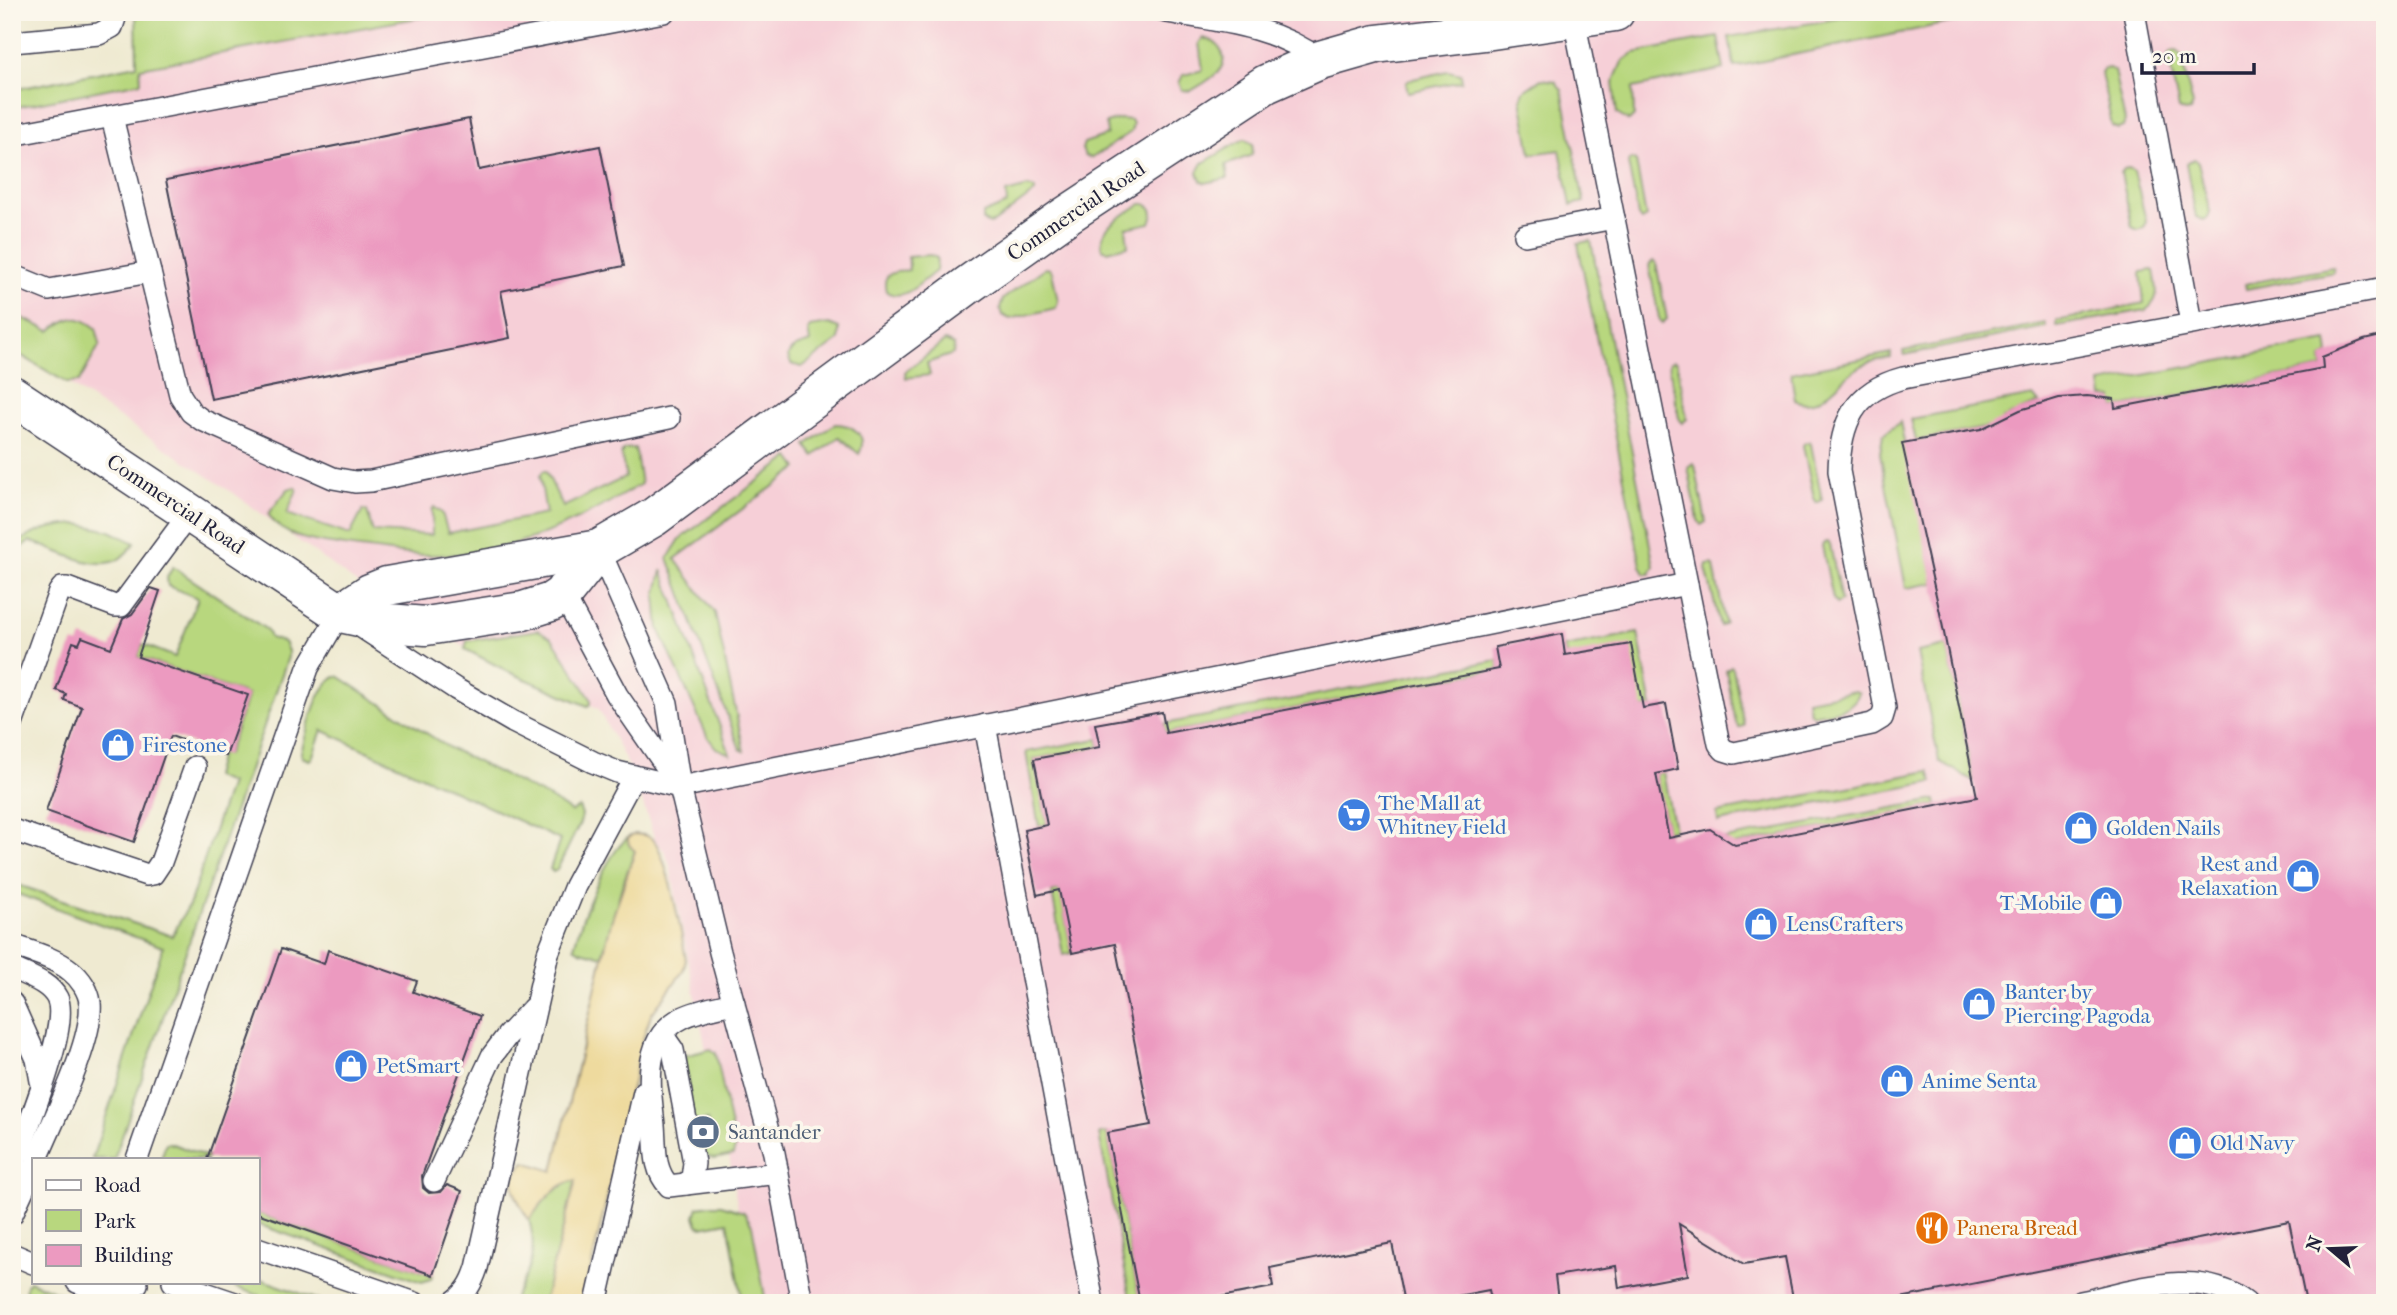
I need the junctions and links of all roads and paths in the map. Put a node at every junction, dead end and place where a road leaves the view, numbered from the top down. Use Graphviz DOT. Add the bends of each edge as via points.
graph roads {
  1 [pos="117,12"];
  2 [pos="664,12"];
  3 [pos="1166,12"];
  4 [pos="1615,12"];
  5 [pos="2134,12"];
  6 [pos="1574,19"];
  7 [pos="12,42"];
  8 [pos="1320,60"];
  9 [pos="111,117"];
  10 [pos="12,135"];
  11 [pos="1614,218"];
  12 [pos="1525,235"];
  13 [pos="150,272"];
  14 [pos="12,275"];
  15 [pos="2385,288"];
  16 [pos="2192,324"];
  17 [pos="12,395"];
  18 [pos="670,418"];
  19 [pos="190,513"];
  20 [pos="598,549"];
  21 [pos="543,558"];
  22 [pos="1687,584"];
  23 [pos="563,594"];
  24 [pos="340,612"];
  25 [pos="12,724"];
  26 [pos="985,725"];
  27 [pos="195,767"];
  28 [pos="634,776"];
  29 [pos="680,787"];
  30 [pos="12,830"];
  31 [pos="12,945"];
  32 [pos="12,968"];
  33 [pos="12,1003"];
  34 [pos="734,1003"];
  35 [pos="534,1007"];
  36 [pos="660,1040"];
  37 [pos="649,1070"];
  38 [pos="41,1087"];
  39 [pos="37,1158"];
  40 [pos="137,1158"];
  41 [pos="12,1170"];
  42 [pos="32,1170"];
  43 [pos="778,1173"];
  44 [pos="434,1181"];
  45 [pos="686,1184"];
  46 [pos="12,1214"];
  47 [pos="259,1249"];
  48 [pos="12,1254"];
  49 [pos="32,1263"];
  50 [pos="82,1284"];
  51 [pos="136,1284"];
  52 [pos="139,1284"];
  53 [pos="179,1284"];
  54 [pos="120,1303"];
  55 [pos="236,1303"];
  56 [pos="415,1303"];
  57 [pos="452,1303"];
  58 [pos="596,1303"];
  59 [pos="802,1303"];
  60 [pos="1093,1303"];
  61 [pos="2077,1303"];
  62 [pos="2246,1303"];
  1 -- 7 [label="lane" via="112,26 99,34"];
  2 -- 9 [label="lane"];
  3 -- 8 [label="lane" via="1278,36"];
  4 -- 6 [label="street, Commercial Road"];
  5 -- 16 [label="lane"];
  6 -- 8 [label="street, Commercial Road" via="1376,44"];
  6 -- 11 [label="lane"];
  8 -- 20 [label="street, Commercial Road" via="1266,84 1067,215 654,517"];
  9 -- 10 [label="lane"];
  9 -- 13 [label="lane"];
  11 -- 12 [label="lane"];
  11 -- 22 [label="lane"];
  13 -- 14 [label="lane" via="49,290"];
  13 -- 18 [label="lane" via="180,395 191,412 333,478 371,481"];
  15 -- 16 [label="lane"];
  16 -- 22 [label="lane" via="1903,378 1884,383 1859,402 1842,438 1839,471 1885,708 1882,718 1872,724 1734,753 1724,750 1719,744"];
  17 -- 19 [label="street, Commercial Road"];
  19 -- 24 [label="street, Commercial Road"];
  19 -- 25 [label="lane" via="121,606 62,588"];
  20 -- 21 [label="street, Commercial Road"];
  20 -- 23 [label="street, Commercial Road"];
  20 -- 29 [label="lane" via="667,704"];
  21 -- 23 [label="lane"];
  21 -- 24 [label="street, Commercial Road" via="387,586"];
  22 -- 26 [label="lane"];
  23 -- 24 [label="street, Commercial Road" via="523,611 426,626"];
  23 -- 29 [label="lane" via="624,706"];
  24 -- 28 [label="lane" via="513,722 593,762"];
  24 -- 40 [label="lane" via="308,668"];
  26 -- 29 [label="lane"];
  26 -- 60 [label="lane"];
  27 -- 30 [label="lane" via="153,874"];
  28 -- 29 [label="lane"];
  28 -- 35 [label="lane" via="559,922"];
  29 -- 34 [label="lane"];
  31 -- 39 [label="lane" via="71,971 90,1000 82,1050"];
  32 -- 38 [label="lane" via="45,985 60,1007 57,1035"];
  33 -- 38 [label="lane" via="41,1068"];
  34 -- 36 [label="lane" via="680,1018"];
  34 -- 43 [label="lane"];
  35 -- 44 [label="lane" via="492,1056"];
  35 -- 57 [label="lane" via="477,1268 462,1297"];
  36 -- 37 [label="lane"];
  36 -- 45 [label="lane" via="666,1040 673,1050 694,1163"];
  37 -- 45 [label="lane" via="659,1174 669,1186"];
  37 -- 58 [label="lane"];
  38 -- 41 [label="lane"];
  42 -- 46 [label="lane"];
  43 -- 45 [label="lane"];
  43 -- 59 [label="lane"];
  47 -- 56 [label="lane"];
  48 -- 49 [label="lane"];
  50 -- 51 [label="lane" via="112,1290"];
  52 -- 54 [label="lane"];
  53 -- 55 [label="lane"];
  61 -- 62 [label="lane" via="2191,1282 2229,1291"];
}
